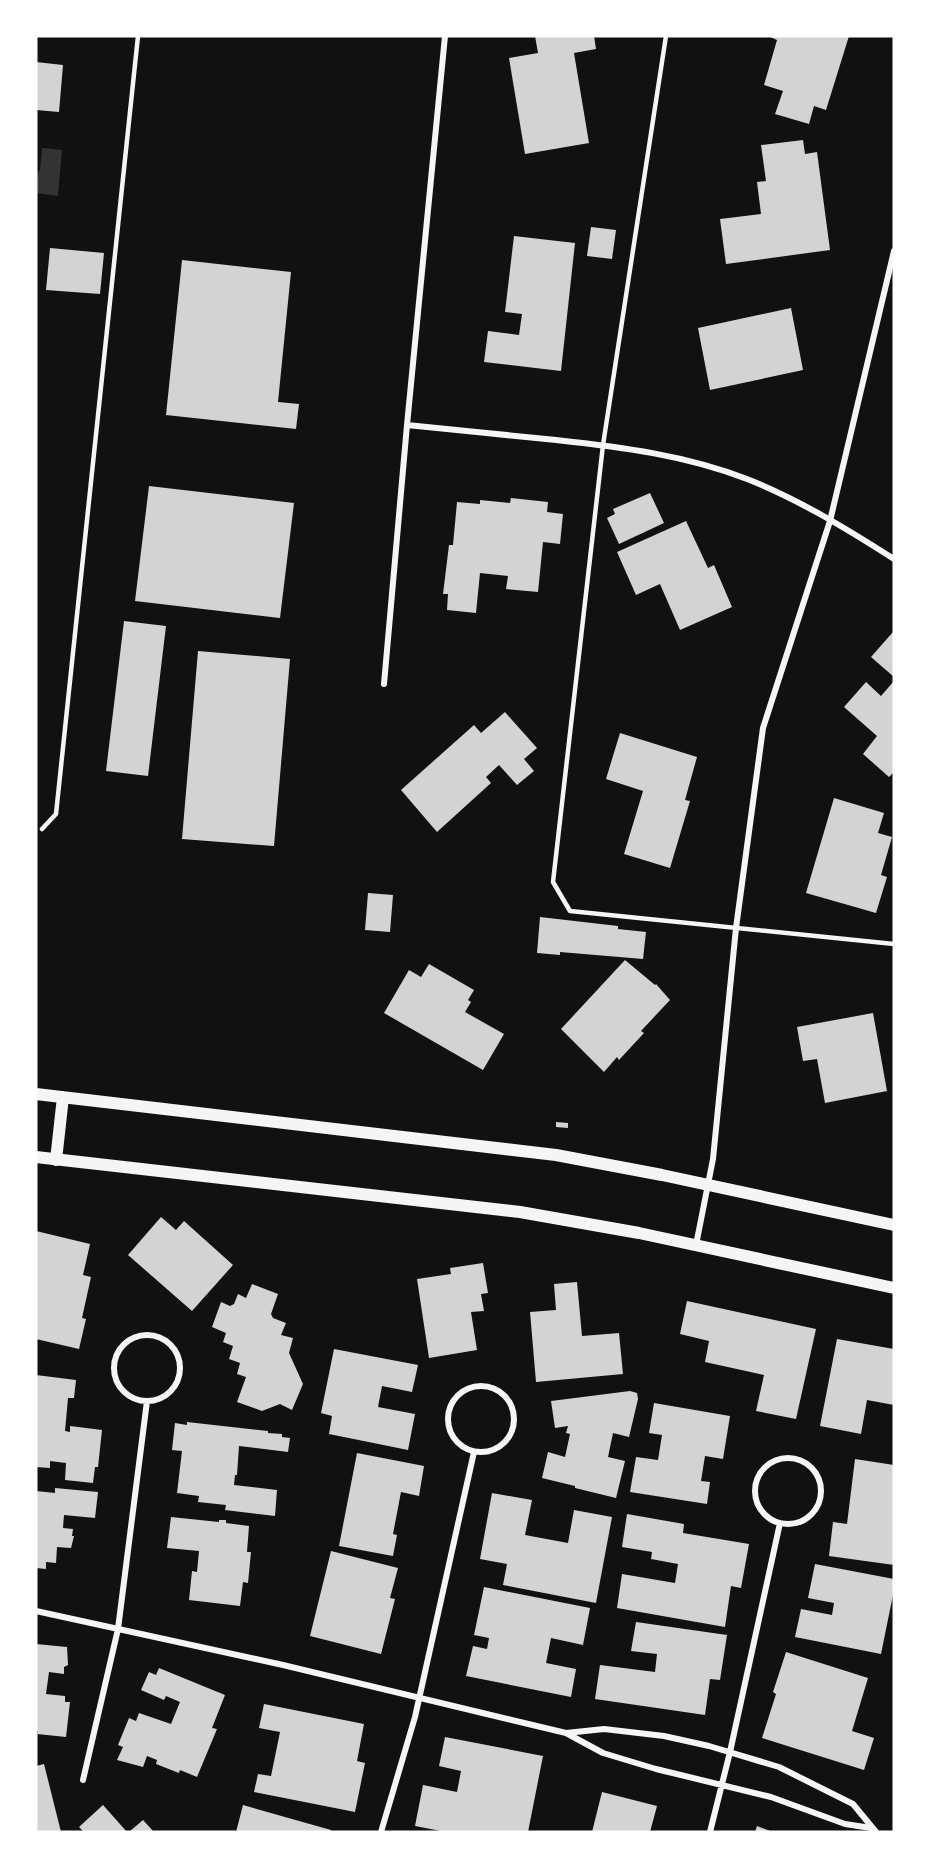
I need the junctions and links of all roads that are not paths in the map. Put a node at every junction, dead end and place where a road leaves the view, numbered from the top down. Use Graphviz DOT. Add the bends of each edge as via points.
graph roads {
  1 [pos="138,36"];
  2 [pos="445,36"];
  3 [pos="666,36"];
  4 [pos="894,251"];
  5 [pos="407,425"];
  6 [pos="603,445"];
  7 [pos="830,521"];
  8 [pos="894,559"];
  9 [pos="384,684"];
  10 [pos="42,829"];
  11 [pos="736,928"];
  12 [pos="894,944"];
  13 [pos="36,1094"];
  14 [pos="63,1096"];
  15 [pos="36,1157"];
  16 [pos="56,1160"];
  17 [pos="708,1185"];
  18 [pos="894,1226"];
  19 [pos="696,1245"];
  20 [pos="894,1288"];
  21 [pos="147,1401"];
  22 [pos="474,1452"];
  23 [pos="780,1523"];
  24 [pos="36,1611"];
  25 [pos="118,1629"];
  26 [pos="418,1698"];
  27 [pos="566,1733"];
  28 [pos="730,1752"];
  29 [pos="83,1780"];
  30 [pos="722,1785"];
  31 [pos="873,1830"];
  32 [pos="381,1832"];
  33 [pos="710,1832"];
  1 -- 10 [label="lane" via="56,814"];
  2 -- 5 [label="street"];
  3 -- 6 [label="lane"];
  4 -- 7 [label="street"];
  5 -- 6 [label="street"];
  5 -- 9 [label="street"];
  6 -- 7 [label="street" via="672,456 737,475"];
  6 -- 11 [label="lane" via="553,882 570,911"];
  7 -- 8 [label="street"];
  7 -- 11 [label="street" via="762,728"];
  11 -- 12 [label="lane"];
  11 -- 17 [label="street"];
  13 -- 14 [label="main road"];
  14 -- 16 [label="main road"];
  14 -- 17 [label="main road" via="556,1155"];
  15 -- 16 [label="main road"];
  16 -- 19 [label="main road" via="509,1210"];
  17 -- 18 [label="main road"];
  17 -- 19 [label="street"];
  19 -- 20 [label="main road"];
  21 -- 21 [label="street" via="173,1387 180,1367 166,1341 145,1335 124,1343 114,1363 114,1374 126,1393"];
  21 -- 25 [label="street"];
  22 -- 22 [label="street" via="503,1444 513,1426 514,1415 505,1396 487,1387 465,1391 450,1408 448,1419 455,1440"];
  22 -- 26 [label="street"];
  23 -- 23 [label="street" via="801,1521 810,1515 820,1497 812,1468 793,1458 771,1462 757,1479 756,1501 770,1519"];
  23 -- 28 [label="street"];
  24 -- 25 [label="street"];
  25 -- 26 [label="street"];
  25 -- 29 [label="street"];
  26 -- 27 [label="street"];
  26 -- 32 [label="street"];
  27 -- 28 [label="street" via="604,1729 664,1736"];
  27 -- 30 [label="street" via="603,1753"];
  28 -- 30 [label="street"];
  28 -- 31 [label="street" via="779,1767 824,1788 853,1804"];
  30 -- 31 [label="street"];
  30 -- 33 [label="street"];
}
